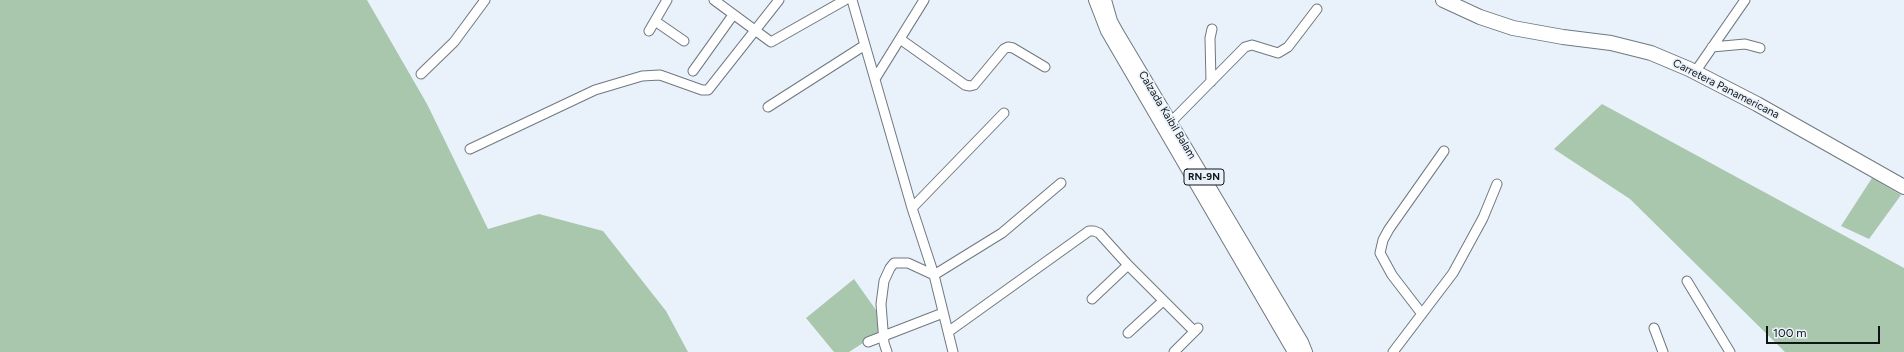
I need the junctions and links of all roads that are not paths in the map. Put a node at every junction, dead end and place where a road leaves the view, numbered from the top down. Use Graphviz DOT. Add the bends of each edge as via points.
graph roads {
  1 [pos="485,0"];
  2 [pos="667,0"];
  3 [pos="714,0"];
  4 [pos="845,0"];
  5 [pos="852,0"];
  6 [pos="924,0"];
  7 [pos="1095,0"];
  8 [pos="1105,0"];
  9 [pos="1443,0"];
  10 [pos="1745,0"];
  11 [pos="777,1"];
  12 [pos="1317,9"];
  13 [pos="734,15"];
  14 [pos="655,20"];
  15 [pos="1212,29"];
  16 [pos="755,30"];
  17 [pos="649,31"];
  18 [pos="900,39"];
  19 [pos="684,40"];
  20 [pos="865,45"];
  21 [pos="1712,47"];
  22 [pos="1760,48"];
  23 [pos="1045,67"];
  24 [pos="693,71"];
  25 [pos="1696,72"];
  26 [pos="421,74"];
  27 [pos="875,79"];
  28 [pos="1210,82"];
  29 [pos="768,107"];
  30 [pos="1004,113"];
  31 [pos="1171,122"];
  32 [pos="470,149"];
  33 [pos="1444,151"];
  34 [pos="1061,183"];
  35 [pos="1497,184"];
  36 [pos="1904,187"];
  37 [pos="912,208"];
  38 [pos="1128,265"];
  39 [pos="934,275"];
  40 [pos="1688,281"];
  41 [pos="1092,299"];
  42 [pos="1163,301"];
  43 [pos="943,313"];
  44 [pos="1422,314"];
  45 [pos="1654,328"];
  46 [pos="948,332"];
  47 [pos="1128,333"];
  48 [pos="883,337"];
  49 [pos="868,342"];
  50 [pos="887,352"];
  51 [pos="953,352"];
  52 [pos="1174,352"];
  53 [pos="1294,352"];
  54 [pos="1306,352"];
  55 [pos="1393,352"];
  56 [pos="1663,352"];
  57 [pos="1730,352"];
  1 -- 26 [label="street" via="454,42"];
  2 -- 14 [label="street"];
  3 -- 13 [label="street"];
  4 -- 16 [label="street" via="771,42"];
  5 -- 20 [label="street"];
  6 -- 18 [label="street"];
  7 -- 53 [label="main road, Calzada Kaibil Balam / RN-9N" via="1107,31"];
  8 -- 31 [label="main road, Calzada Kaibil Balam / RN-9N" via="1111,21"];
  9 -- 25 [label="highway, Carretera Panamericana" via="1480,17 1513,28 1610,43 1651,53"];
  10 -- 21 [label="street"];
  11 -- 16 [label="street"];
  12 -- 28 [label="street" via="1288,47 1278,53 1252,45 1245,47"];
  13 -- 16 [label="street"];
  13 -- 24 [label="street"];
  14 -- 17 [label="street"];
  14 -- 19 [label="street"];
  15 -- 28 [label="street"];
  16 -- 32 [label="street" via="708,90 660,75 642,76 595,90"];
  18 -- 23 [label="street" via="970,86 974,85 1008,47"];
  18 -- 27 [label="street"];
  20 -- 27 [label="street"];
  20 -- 29 [label="street"];
  21 -- 22 [label="street" via="1745,44"];
  21 -- 25 [label="street"];
  25 -- 36 [label="highway, Carretera Panamericana"];
  27 -- 37 [label="street"];
  28 -- 31 [label="street"];
  30 -- 37 [label="street"];
  31 -- 54 [label="main road, Calzada Kaibil Balam / RN-9N"];
  33 -- 44 [label="street" via="1389,229 1380,253 1392,274"];
  34 -- 39 [label="street" via="1002,233"];
  35 -- 44 [label="street" via="1483,218 1457,267"];
  37 -- 39 [label="street"];
  38 -- 41 [label="street"];
  38 -- 42 [label="street"];
  38 -- 46 [label="street" via="1099,233 1089,231"];
  39 -- 43 [label="street"];
  39 -- 48 [label="street" via="908,263 894,263 884,281 881,304"];
  40 -- 57 [label="street"];
  42 -- 47 [label="street"];
  42 -- 52 [label="street" via="1196,329"];
  43 -- 46 [label="street"];
  43 -- 48 [label="street"];
  44 -- 55 [label="street"];
  45 -- 56 [label="street"];
  46 -- 51 [label="street"];
  48 -- 49 [label="street"];
  48 -- 50 [label="street"];
}
